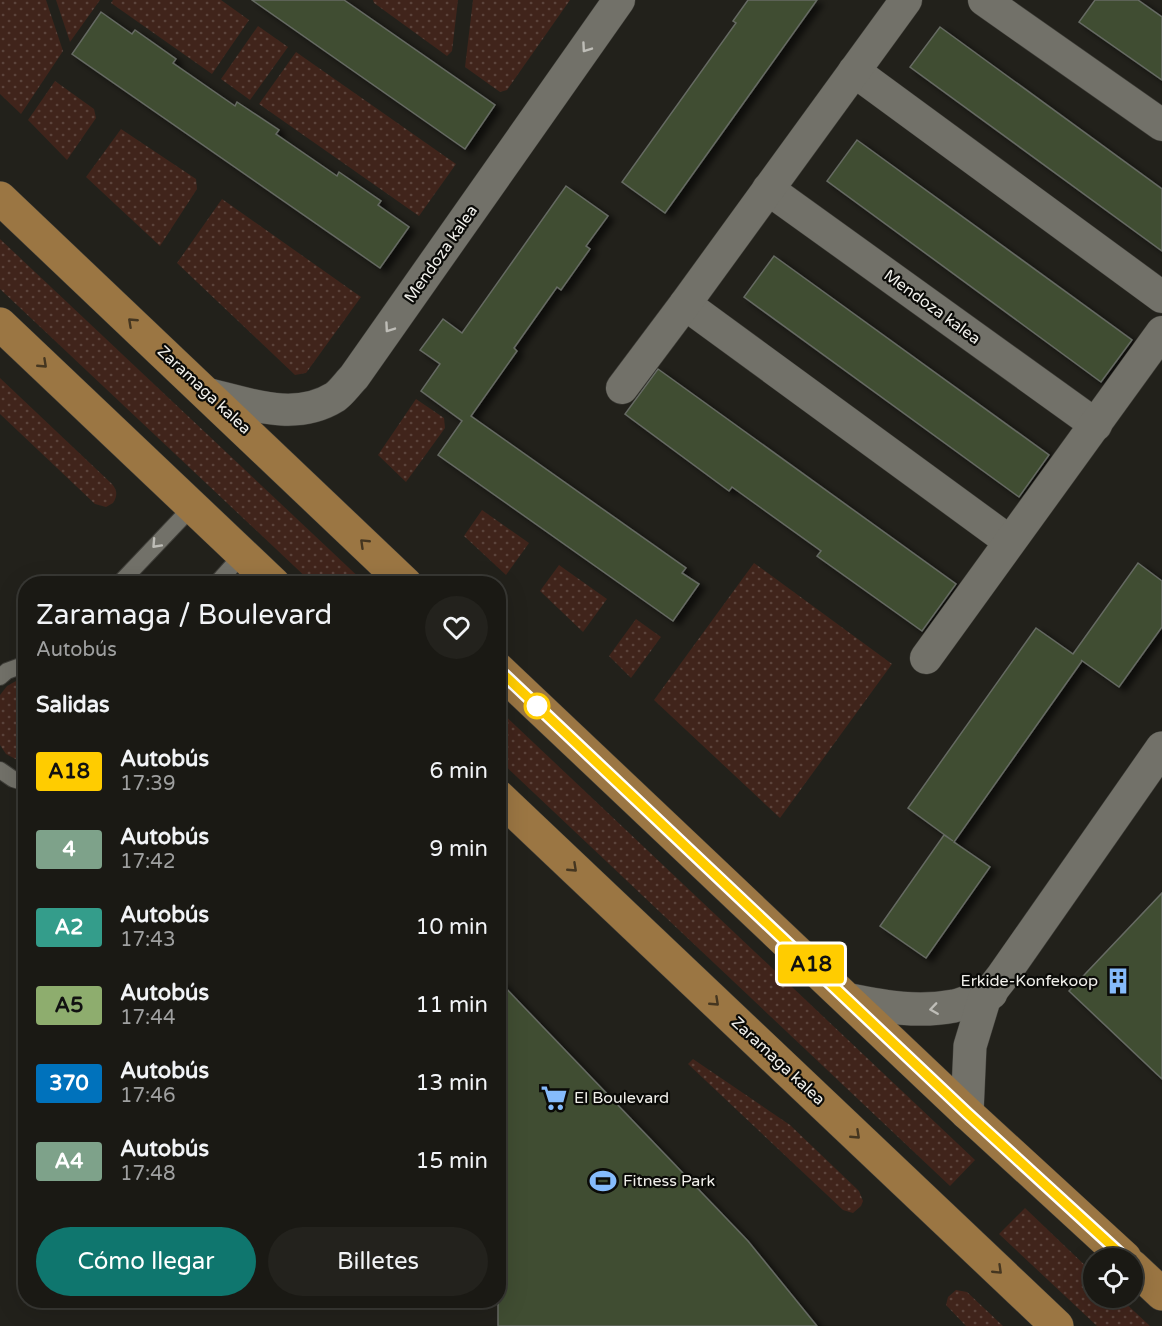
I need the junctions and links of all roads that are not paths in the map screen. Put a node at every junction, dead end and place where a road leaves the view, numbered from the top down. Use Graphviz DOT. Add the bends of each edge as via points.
graph roads {
  1 [pos="620,0"];
  2 [pos="906,0"];
  3 [pos="984,0"];
  4 [pos="854,71"];
  5 [pos="1162,125"];
  6 [pos="768,189"];
  7 [pos="0,198"];
  8 [pos="1162,297"];
  9 [pos="685,304"];
  10 [pos="0,324"];
  11 [pos="1162,332"];
  12 [pos="622,388"];
  13 [pos="208,394"];
  14 [pos="1096,425"];
  15 [pos="193,506"];
  16 [pos="1009,541"];
  17 [pos="243,554"];
  18 [pos="127,576"];
  19 [pos="223,576"];
  20 [pos="266,576"];
  21 [pos="398,576"];
  22 [pos="926,658"];
  23 [pos="18,667"];
  24 [pos="0,677"];
  25 [pos="506,677"];
  26 [pos="1162,748"];
  27 [pos="506,804"];
  28 [pos="990,993"];
  29 [pos="850,1000"];
  30 [pos="967,1113"];
  31 [pos="1114,1248"];
  32 [pos="1143,1276"];
  33 [pos="1162,1294"];
  34 [pos="1057,1326"];
  1 -- 13 [label="street, Mendoza kalea, one-way" via="354,377 336,396 312,408 289,411"];
  2 -- 4 [label="street"];
  3 -- 5 [label="street"];
  4 -- 6 [label="street"];
  4 -- 8 [label="street"];
  6 -- 9 [label="street"];
  6 -- 14 [label="street, Mendoza kalea"];
  13 -- 7 [label="main road, Zaramaga kalea, one-way"];
  9 -- 12 [label="street"];
  9 -- 16 [label="street"];
  10 -- 15 [label="main road, one-way"];
  11 -- 14 [label="street"];
  21 -- 13 [label="main road, Zaramaga kalea, one-way"];
  14 -- 16 [label="street"];
  15 -- 17 [label="main road"];
  15 -- 18 [label="lane, one-way"];
  16 -- 22 [label="street"];
  17 -- 19 [label="lane"];
  17 -- 20 [label="main road"];
  23 -- 24 [label="lane"];
  25 -- 29 [label="main road"];
  26 -- 28 [label="street"];
  27 -- 34 [label="main road, Zaramaga kalea, one-way"];
  28 -- 29 [label="street, one-way" via="956,1005 920,1011"];
  28 -- 30 [label="street" via="984,1000 970,1046"];
  29 -- 30 [label="main road"];
  30 -- 31 [label="main road"];
  32 -- 33 [label="main road"];
}
